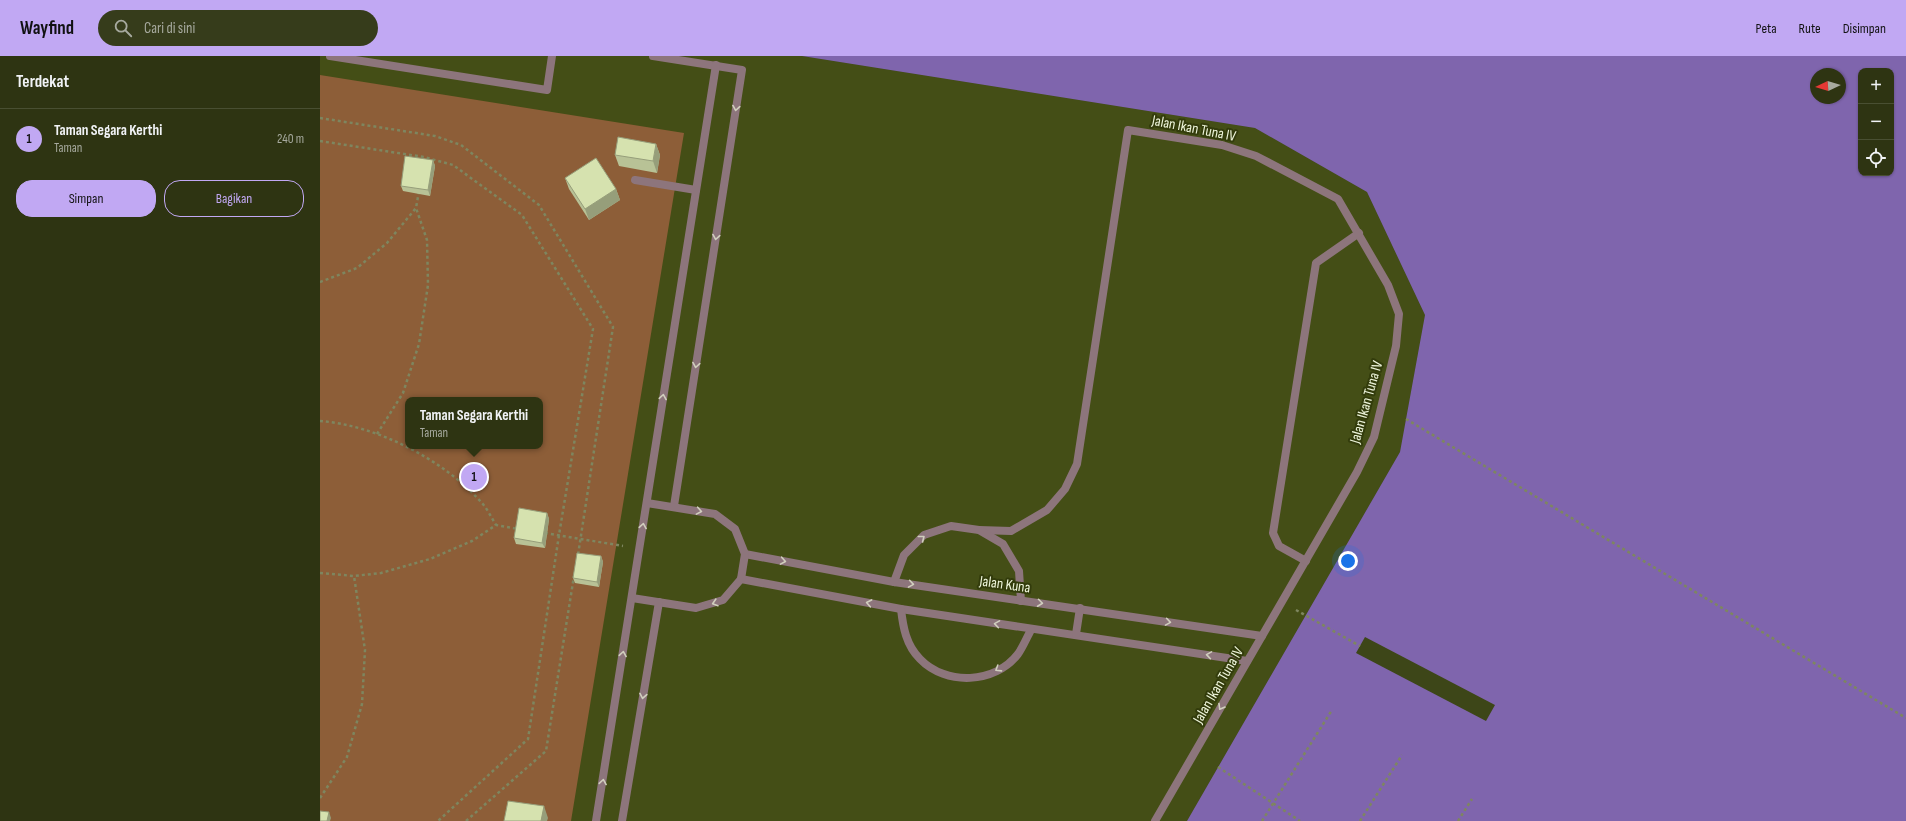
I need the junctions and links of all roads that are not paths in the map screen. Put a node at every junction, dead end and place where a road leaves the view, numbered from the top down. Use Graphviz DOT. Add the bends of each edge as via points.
graph roads {
  1 [pos="330,56"];
  2 [pos="552,56"];
  3 [pos="653,56"];
  4 [pos="716,65"];
  5 [pos="635,180"];
  6 [pos="696,190"];
  7 [pos="1359,233"];
  8 [pos="647,502"];
  9 [pos="674,506"];
  10 [pos="978,530"];
  11 [pos="745,554"];
  12 [pos="1306,561"];
  13 [pos="741,579"];
  14 [pos="894,582"];
  15 [pos="632,598"];
  16 [pos="1021,601"];
  17 [pos="659,602"];
  18 [pos="1080,608"];
  19 [pos="901,609"];
  20 [pos="1031,630"];
  21 [pos="1076,634"];
  22 [pos="1262,636"];
  23 [pos="1248,661"];
  24 [pos="596,821"];
  25 [pos="622,821"];
  26 [pos="1155,821"];
  1 -- 2 [label="lane" via="547,90"];
  3 -- 4 [label="lane"];
  4 -- 6 [label="lane"];
  4 -- 9 [label="lane, one-way" via="742,70"];
  5 -- 6 [label="lane"];
  8 -- 6 [label="lane, one-way"];
  7 -- 10 [label="lane, Jalan Ikan Tuna IV" via="1338,199 1256,156 1222,145 1128,130 1077,464 1065,489 1047,510 1011,530"];
  7 -- 12 [label="lane, Jalan Ikan Tuna IV" via="1388,285 1399,314 1396,346 1374,437"];
  7 -- 12 [label="lane" via="1316,263 1273,533 1279,546"];
  8 -- 9 [label="lane"];
  15 -- 8 [label="lane, one-way"];
  9 -- 11 [label="lane, one-way" via="715,514 735,529"];
  14 -- 10 [label="lane, one-way" via="904,555 924,535 951,526"];
  10 -- 16 [label="lane" via="1002,544 1019,571"];
  11 -- 13 [label="lane"];
  11 -- 14 [label="lane, Jalan Kuna, one-way"];
  12 -- 22 [label="lane, Jalan Ikan Tuna IV"];
  13 -- 17 [label="lane, one-way" via="723,600 696,608"];
  19 -- 13 [label="lane, one-way"];
  14 -- 16 [label="lane, Jalan Kuna, one-way"];
  15 -- 17 [label="lane"];
  24 -- 15 [label="lane, one-way"];
  16 -- 18 [label="lane, Jalan Kuna, one-way"];
  17 -- 25 [label="lane, one-way"];
  18 -- 21 [label="lane"];
  18 -- 22 [label="lane, Jalan Kuna, one-way"];
  20 -- 19 [label="lane, one-way"];
  20 -- 19 [label="lane, one-way" via="1018,654 997,672 970,679 943,674 920,659 905,636"];
  20 -- 21 [label="lane"];
  23 -- 21 [label="lane, one-way"];
  22 -- 23 [label="lane, Jalan Ikan Tuna IV"];
  23 -- 26 [label="lane, Jalan Ikan Tuna IV, one-way"];
}
